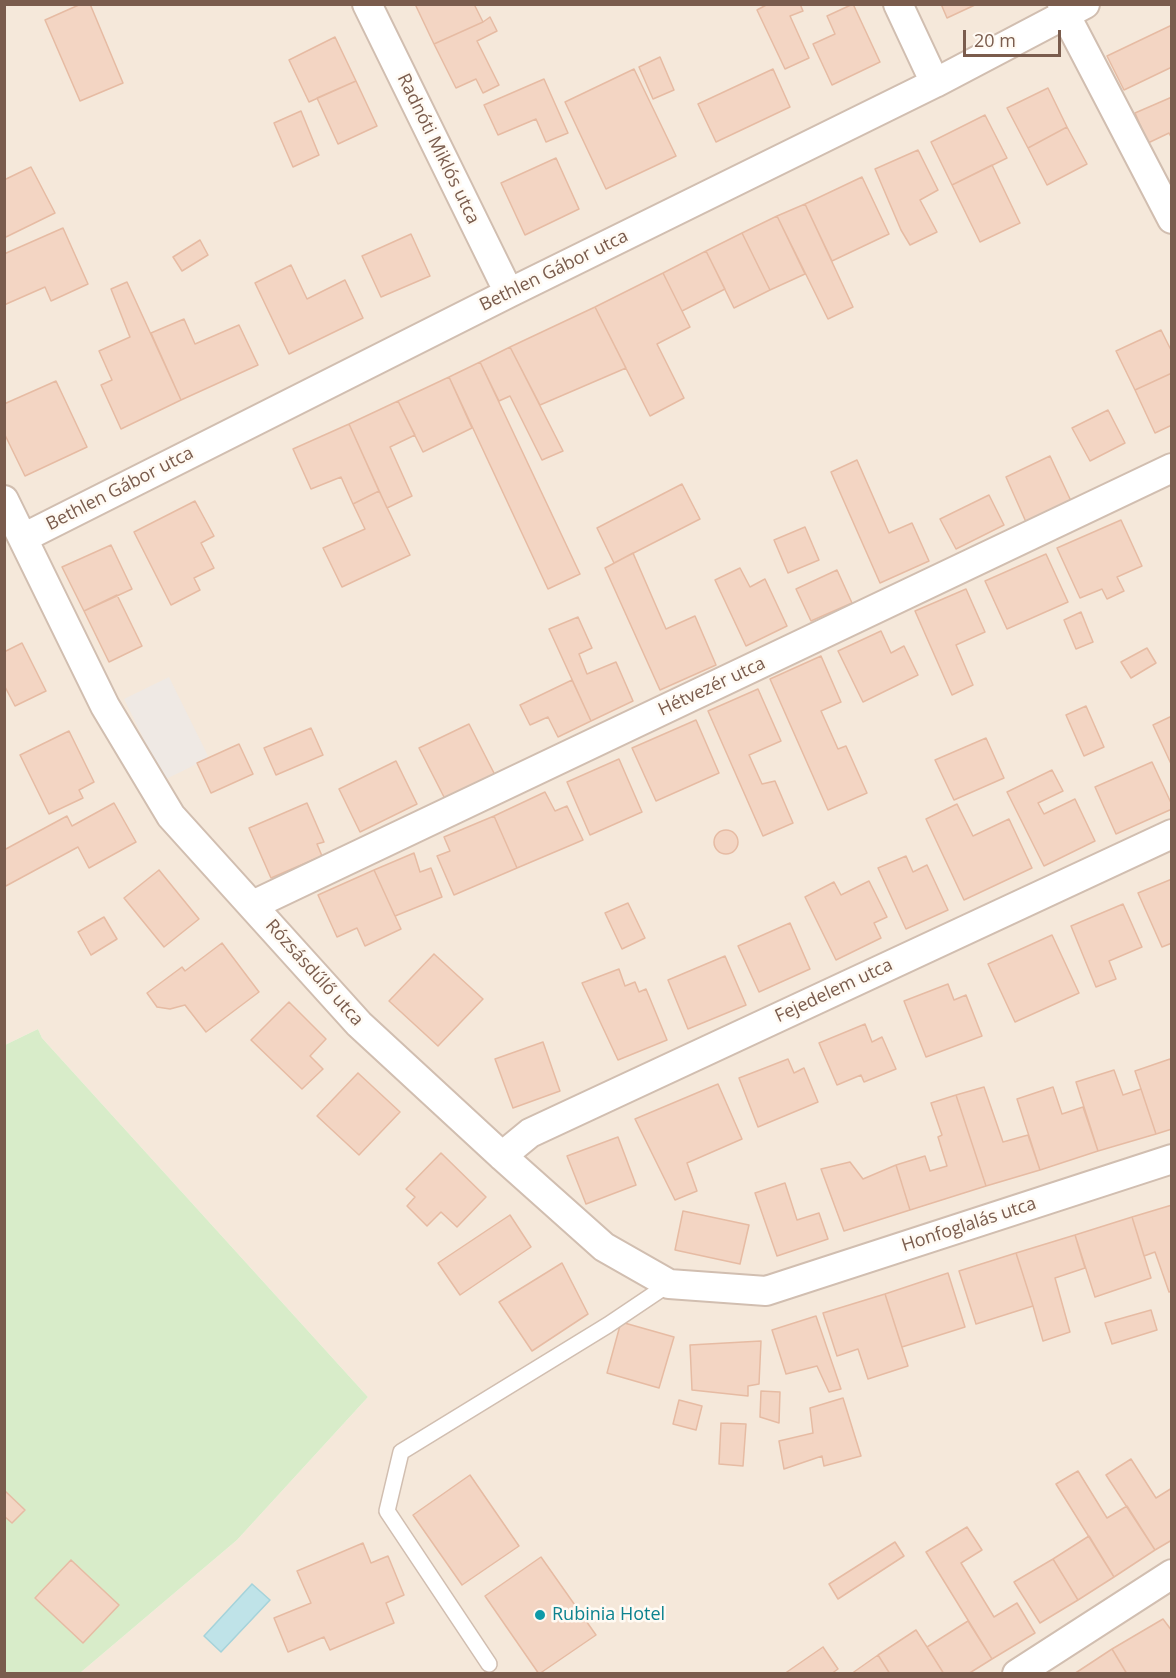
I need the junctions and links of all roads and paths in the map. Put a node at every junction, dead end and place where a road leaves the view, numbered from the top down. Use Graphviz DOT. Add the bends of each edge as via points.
graph roads {
  1 [pos="367,4"];
  2 [pos="898,4"];
  3 [pos="1070,8"];
  4 [pos="935,83"];
  5 [pos="1172,219"];
  6 [pos="509,293"];
  7 [pos="1172,468"];
  8 [pos="4,500"];
  9 [pos="23,538"];
  10 [pos="1172,834"];
  11 [pos="253,905"];
  12 [pos="502,1156"];
  13 [pos="1172,1159"];
  14 [pos="669,1284"];
  15 [pos="766,1291"];
  16 [pos="1172,1574"];
  17 [pos="489,1665"];
  18 [pos="1017,1674"];
  1 -- 6 [label="street, Radnóti Miklós utca"];
  2 -- 4 [label="street"];
  3 -- 4 [label="street, Bethlen Gábor utca"];
  3 -- 5 [label="street"];
  4 -- 6 [label="street, Bethlen Gábor utca"];
  6 -- 9 [label="street, Bethlen Gábor utca"];
  7 -- 11 [label="street, Hétvezér utca"];
  8 -- 9 [label="street, Rózsásdűlő utca"];
  9 -- 11 [label="street, Rózsásdűlő utca" via="105,706 171,816"];
  10 -- 12 [label="street, Fejedelem utca" via="530,1133"];
  11 -- 12 [label="street, Rózsásdűlő utca" via="359,1024"];
  12 -- 14 [label="street, Rózsásdűlő utca" via="604,1247"];
  13 -- 15 [label="street, Honfoglalás utca"];
  14 -- 15 [label="street, Rózsásdűlő utca"];
  14 -- 17 [label="lane" via="402,1452 387,1511"];
  16 -- 18 [label="street"];
}
